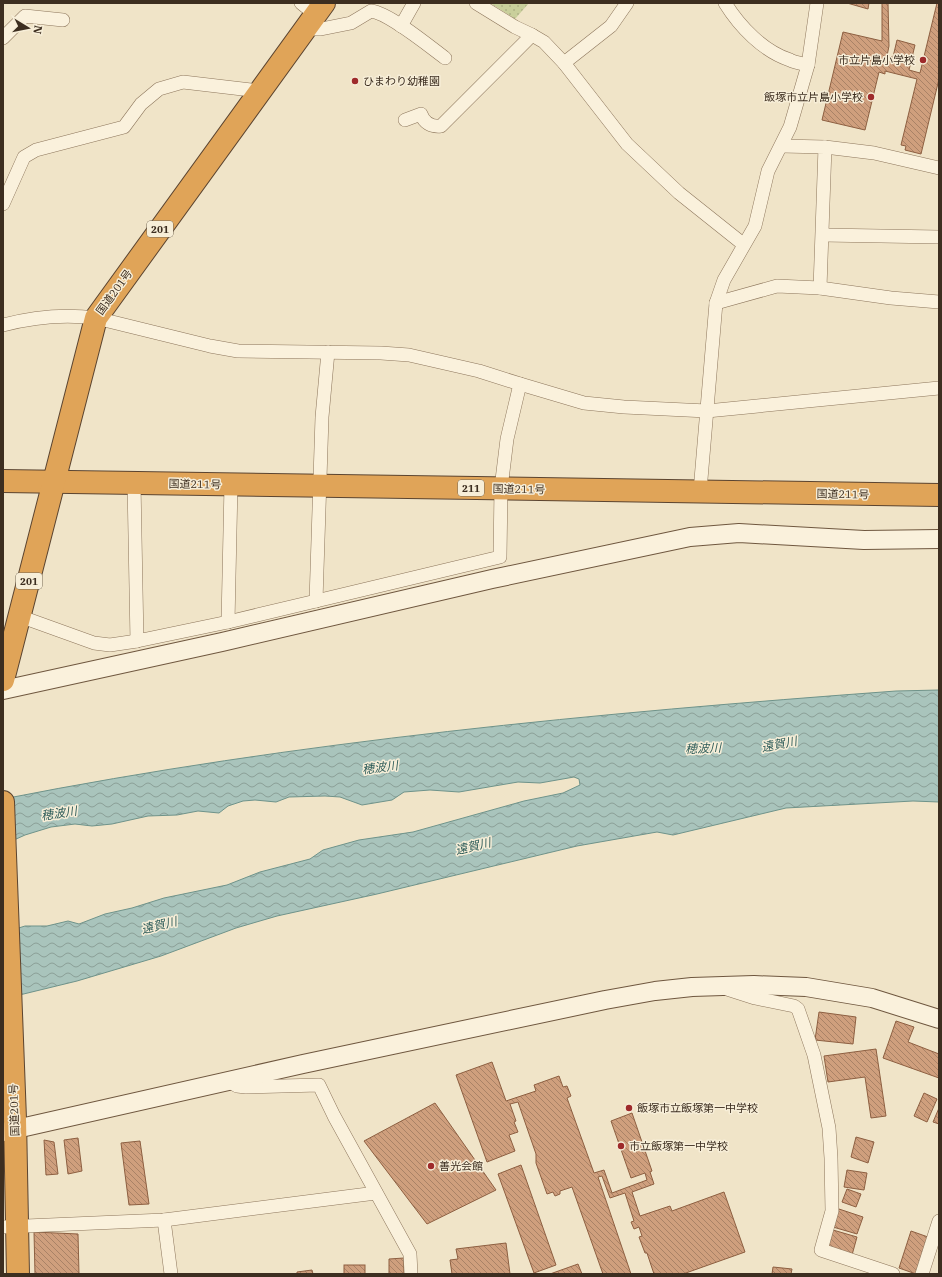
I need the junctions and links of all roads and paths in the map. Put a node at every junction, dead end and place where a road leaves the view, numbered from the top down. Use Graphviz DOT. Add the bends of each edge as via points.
graph roads {
  1 [pos="414,3"];
  2 [pos="476,3"];
  3 [pos="627,3"];
  4 [pos="725,3"];
  5 [pos="817,3"];
  6 [pos="312,12"];
  7 [pos="63,20"];
  8 [pos="401,26"];
  9 [pos="532,34"];
  10 [pos="3,38"];
  11 [pos="445,58"];
  12 [pos="564,63"];
  13 [pos="808,65"];
  14 [pos="258,93"];
  15 [pos="405,120"];
  16 [pos="782,146"];
  17 [pos="825,147"];
  18 [pos="939,168"];
  19 [pos="3,204"];
  20 [pos="823,235"];
  21 [pos="939,236"];
  22 [pos="744,244"];
  23 [pos="820,288"];
  24 [pos="939,302"];
  25 [pos="716,303"];
  26 [pos="96,318"];
  27 [pos="3,325"];
  28 [pos="328,352"];
  29 [pos="520,384"];
  30 [pos="939,388"];
  31 [pos="707,411"];
  32 [pos="3,481"];
  33 [pos="55,482"];
  34 [pos="134,483"];
  35 [pos="231,485"];
  36 [pos="319,486"];
  37 [pos="502,488"];
  38 [pos="700,491"];
  39 [pos="939,495"];
  40 [pos="939,538"];
  41 [pos="316,601"];
  42 [pos="19,616"];
  43 [pos="228,622"];
  44 [pos="137,641"];
  45 [pos="3,680"];
  46 [pos="3,690"];
  47 [pos="3,802"];
  48 [pos="719,986"];
  49 [pos="939,1019"];
  50 [pos="230,1082"];
  51 [pos="11,1127"];
  52 [pos="376,1193"];
  53 [pos="164,1220"];
  54 [pos="939,1221"];
  55 [pos="10,1226"];
  56 [pos="18,1274"];
  57 [pos="171,1274"];
  58 [pos="411,1274"];
  59 [pos="893,1274"];
  60 [pos="922,1274"];
  1 -- 8 [label="street"];
  2 -- 9 [label="street" via="515,27"];
  3 -- 12 [label="street" via="610,26"];
  4 -- 13 [label="street" via="759,42 789,60"];
  5 -- 13 [label="street"];
  6 -- 8 [label="street" via="322,29 351,23 371,10 378,11"];
  6 -- 14 [label="highway, 国道201号 / 201"];
  7 -- 10 [label="street" via="24,16"];
  8 -- 11 [label="street"];
  9 -- 12 [label="street" via="544,42"];
  9 -- 15 [label="street" via="441,126 433,126 423,120 421,114"];
  12 -- 22 [label="street" via="627,144 679,193"];
  13 -- 16 [label="street"];
  14 -- 19 [label="street" via="252,90 183,82 159,89 141,104 124,127 36,150 24,157"];
  14 -- 26 [label="highway, 国道201号 / 201"];
  16 -- 17 [label="street"];
  16 -- 22 [label="street" via="768,171 755,226"];
  17 -- 18 [label="street" via="874,153"];
  17 -- 20 [label="street"];
  20 -- 21 [label="street"];
  20 -- 23 [label="street"];
  22 -- 25 [label="street" via="724,280"];
  23 -- 24 [label="street"];
  23 -- 25 [label="street" via="777,286"];
  25 -- 31 [label="street"];
  26 -- 27 [label="street" via="81,316 26,319"];
  26 -- 28 [label="street" via="238,351"];
  26 -- 33 [label="highway, 国道201号 / 201"];
  28 -- 29 [label="street" via="410,355 479,371"];
  28 -- 36 [label="street"];
  29 -- 31 [label="street" via="584,403"];
  29 -- 37 [label="street" via="507,439"];
  30 -- 31 [label="street"];
  31 -- 38 [label="street"];
  32 -- 33 [label="highway, 国道211号 / 211"];
  33 -- 34 [label="highway, 国道211号 / 211"];
  33 -- 42 [label="highway, 国道201号 / 201"];
  34 -- 35 [label="highway, 国道211号 / 211"];
  34 -- 44 [label="street"];
  35 -- 36 [label="highway, 国道211号 / 211"];
  35 -- 43 [label="street"];
  36 -- 37 [label="highway, 国道211号 / 211"];
  36 -- 41 [label="street"];
  37 -- 38 [label="highway, 国道211号 / 211"];
  37 -- 41 [label="street" via="500,557"];
  38 -- 39 [label="highway, 国道211号 / 211"];
  40 -- 46 [label="street" via="864,540 738,533 690,537 492,579"];
  41 -- 43 [label="street"];
  42 -- 44 [label="street" via="94,643 110,645"];
  42 -- 45 [label="highway, 国道201号 / 201"];
  43 -- 44 [label="street"];
  47 -- 51 [label="highway, 国道201号"];
  48 -- 49 [label="street" via="806,987 872,998"];
  48 -- 50 [label="street" via="655,991 605,1000"];
  48 -- 59 [label="street" via="798,1009 814,1055 829,1128 832,1211 821,1250"];
  50 -- 51 [label="street"];
  50 -- 52 [label="street" via="246,1087 319,1085"];
  51 -- 55 [label="highway, 国道201号"];
  52 -- 53 [label="street"];
  52 -- 58 [label="street" via="410,1254"];
  53 -- 55 [label="street"];
  53 -- 57 [label="street"];
  54 -- 60 [label="street"];
  55 -- 56 [label="highway, 国道201号"];
}
